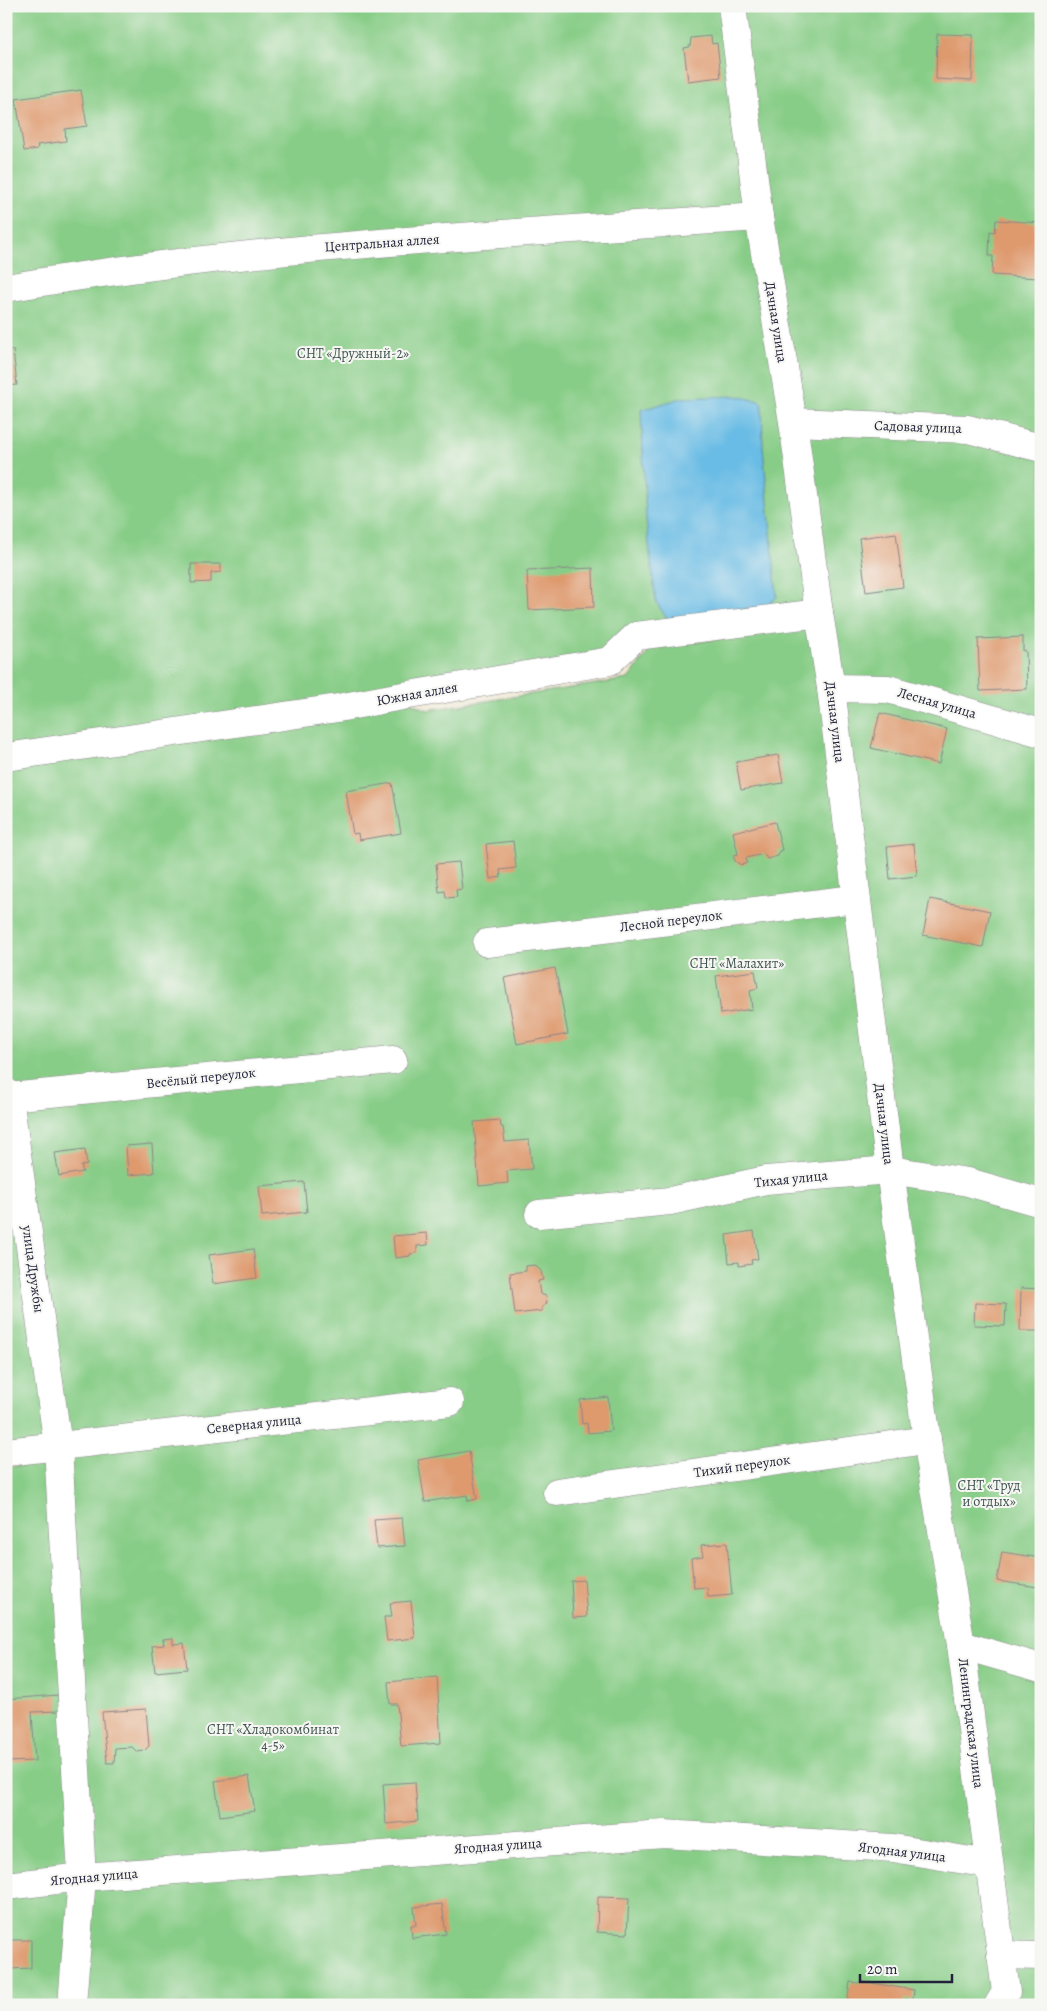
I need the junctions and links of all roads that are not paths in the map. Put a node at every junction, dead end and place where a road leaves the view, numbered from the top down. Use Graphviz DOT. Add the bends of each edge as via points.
graph roads {
  1 [pos="732,6"];
  2 [pos="759,217"];
  3 [pos="6,288"];
  4 [pos="793,422"];
  5 [pos="1041,448"];
  6 [pos="819,613"];
  7 [pos="831,688"];
  8 [pos="1041,733"];
  9 [pos="6,757"];
  10 [pos="856,899"];
  11 [pos="487,943"];
  12 [pos="393,1060"];
  13 [pos="7,1095"];
  14 [pos="890,1170"];
  15 [pos="1041,1203"];
  16 [pos="539,1214"];
  17 [pos="450,1402"];
  18 [pos="927,1440"];
  19 [pos="58,1446"];
  20 [pos="6,1452"];
  21 [pos="558,1492"];
  22 [pos="961,1645"];
  23 [pos="1041,1668"];
  24 [pos="989,1864"];
  25 [pos="82,1877"];
  26 [pos="6,1886"];
  27 [pos="1001,1955"];
  28 [pos="1041,1956"];
  29 [pos="72,2005"];
  30 [pos="998,2005"];
  1 -- 2 [label="street, Дачная улица"];
  2 -- 3 [label="street, Центральная аллея" via="318,248 92,273"];
  2 -- 4 [label="street, Дачная улица"];
  4 -- 5 [label="street, Садовая улица" via="968,429"];
  4 -- 6 [label="street, Дачная улица"];
  6 -- 7 [label="street, Дачная улица"];
  6 -- 9 [label="street, Южная аллея" via="636,636 610,661 338,708"];
  7 -- 8 [label="street, Лесная улица" via="888,689"];
  7 -- 10 [label="street, Дачная улица"];
  10 -- 11 [label="street, Лесной переулок"];
  10 -- 14 [label="street, Дачная улица"];
  12 -- 13 [label="street, Весёлый переулок"];
  13 -- 19 [label="street, улица Дружбы"];
  14 -- 15 [label="street, Тихая улица" via="968,1182"];
  14 -- 16 [label="street, Тихая улица" via="766,1180 670,1201"];
  14 -- 18 [label="street, Дачная улица"];
  17 -- 19 [label="street, Северная улица"];
  18 -- 21 [label="street, Тихий переулок"];
  18 -- 22 [label="street, Ленинградская улица"];
  19 -- 20 [label="street, Северная улица"];
  19 -- 25 [label="street, улица Дружбы"];
  22 -- 23 [label="street"];
  22 -- 24 [label="street, Ленинградская улица"];
  24 -- 25 [label="street, Ягодная улица" via="893,1848 664,1834"];
  24 -- 27 [label="street, Ленинградская улица"];
  25 -- 26 [label="street, Ягодная улица"];
  25 -- 29 [label="street, улица Дружбы"];
  27 -- 28 [label="street"];
  27 -- 30 [label="street, Ленинградская улица" via="1006,1992"];
}
